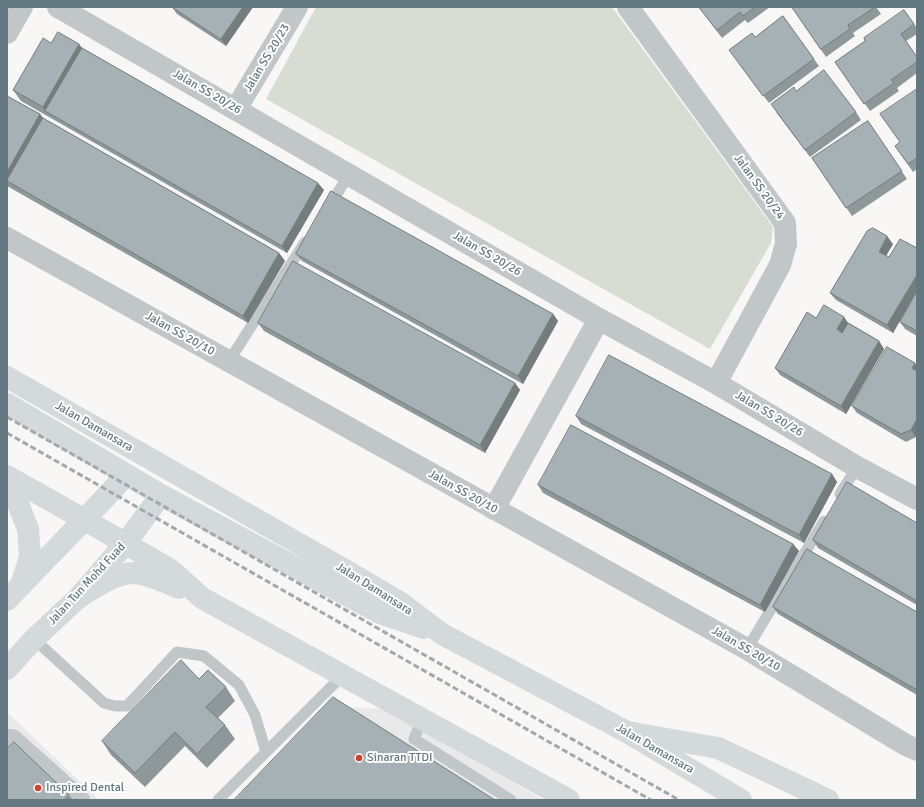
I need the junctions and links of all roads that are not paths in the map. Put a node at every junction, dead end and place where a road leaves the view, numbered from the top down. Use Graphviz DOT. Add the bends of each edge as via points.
graph roads {
  1 [pos="22,7"];
  2 [pos="58,7"];
  3 [pos="297,7"];
  4 [pos="628,7"];
  5 [pos="7,33"];
  6 [pos="236,109"];
  7 [pos="349,174"];
  8 [pos="323,215"];
  9 [pos="310,235"];
  10 [pos="7,238"];
  11 [pos="599,319"];
  12 [pos="229,362"];
  13 [pos="7,378"];
  14 [pos="716,383"];
  15 [pos="7,404"];
  16 [pos="857,467"];
  17 [pos="126,475"];
  18 [pos="7,476"];
  19 [pos="7,481"];
  20 [pos="161,495"];
  21 [pos="917,499"];
  22 [pos="837,500"];
  23 [pos="494,509"];
  24 [pos="828,514"];
  25 [pos="85,520"];
  26 [pos="126,544"];
  27 [pos="14,593"];
  28 [pos="79,597"];
  29 [pos="202,598"];
  30 [pos="442,634"];
  31 [pos="34,638"];
  32 [pos="747,649"];
  33 [pos="7,669"];
  34 [pos="342,676"];
  35 [pos="422,719"];
  36 [pos="627,732"];
  37 [pos="7,740"];
  38 [pos="917,750"];
  39 [pos="266,752"];
  40 [pos="79,800"];
  41 [pos="218,800"];
  42 [pos="511,800"];
  43 [pos="569,800"];
  44 [pos="741,800"];
  45 [pos="828,800"];
  1 -- 5 [label="street"];
  2 -- 6 [label="street, Jalan SS 20/26"];
  3 -- 6 [label="street, Jalan SS 20/23"];
  4 -- 14 [label="street, Jalan SS 20/24" via="785,223 786,244 780,265"];
  6 -- 7 [label="street, Jalan SS 20/26"];
  7 -- 8 [label="lane"];
  7 -- 11 [label="street, Jalan SS 20/26"];
  9 -- 12 [label="lane"];
  10 -- 12 [label="street, Jalan SS 20/10"];
  11 -- 14 [label="street, Jalan SS 20/26"];
  11 -- 23 [label="street"];
  12 -- 23 [label="street, Jalan SS 20/10"];
  13 -- 30 [label="main road, Jalan Damansara" via="352,574 401,603"];
  14 -- 16 [label="street, Jalan SS 20/26"];
  15 -- 17 [label="main road"];
  16 -- 21 [label="street, Jalan SS 20/26"];
  16 -- 22 [label="lane"];
  17 -- 20 [label="main road"];
  17 -- 25 [label="main road"];
  18 -- 25 [label="main road"];
  19 -- 27 [label="main road" via="18,501 28,529 30,558"];
  20 -- 26 [label="main road, Jalan Tun Mohd Fuad"];
  20 -- 30 [label="main road" via="380,613"];
  23 -- 32 [label="street, Jalan SS 20/10"];
  24 -- 32 [label="lane"];
  25 -- 26 [label="main road"];
  25 -- 27 [label="main road"];
  26 -- 28 [label="main road, Jalan Tun Mohd Fuad"];
  26 -- 29 [label="main road" via="171,570"];
  28 -- 29 [label="main road" via="114,577 133,573 154,577"];
  28 -- 31 [label="main road, Jalan Tun Mohd Fuad"];
  29 -- 34 [label="main road"];
  30 -- 36 [label="main road, Jalan Damansara"];
  31 -- 33 [label="main road, Jalan Tun Mohd Fuad"];
  31 -- 39 [label="lane" via="104,703 115,706 126,706 177,652 204,656 238,685 256,715"];
  32 -- 38 [label="street, Jalan SS 20/10"];
  34 -- 35 [label="main road"];
  34 -- 39 [label="lane"];
  35 -- 42 [label="lane" via="414,739"];
  35 -- 43 [label="main road"];
  36 -- 44 [label="main road, Jalan Damansara"];
  36 -- 45 [label="main road" via="718,748"];
  37 -- 40 [label="street" via="12,740"];
  39 -- 41 [label="lane"];
}
